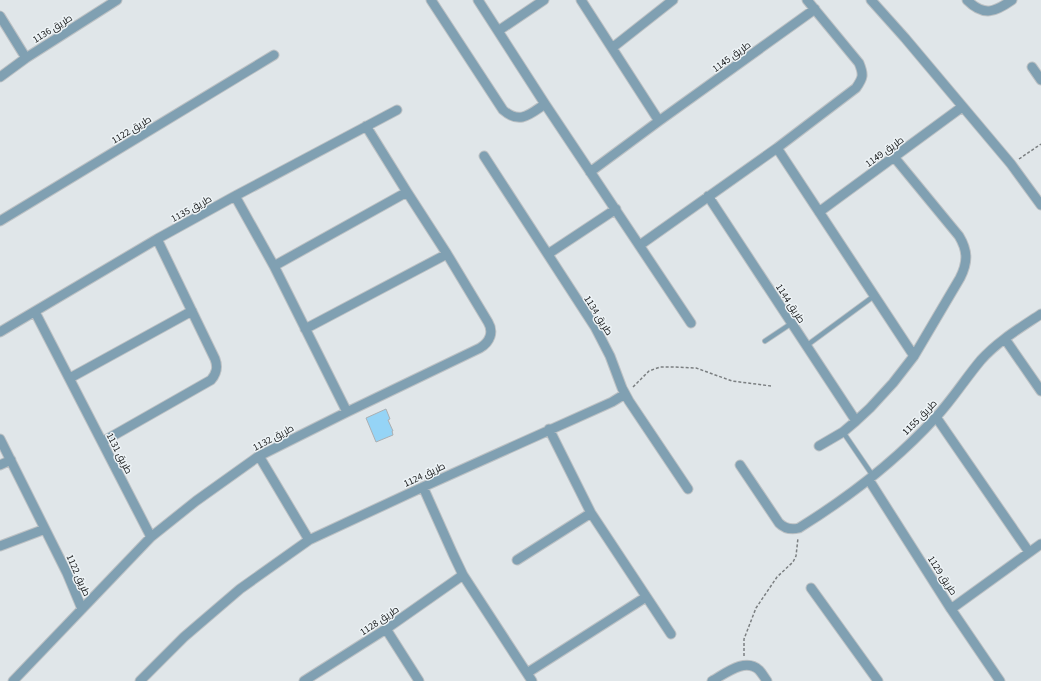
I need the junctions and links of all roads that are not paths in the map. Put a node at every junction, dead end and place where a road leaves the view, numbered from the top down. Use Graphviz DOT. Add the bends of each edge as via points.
graph roads {
  1 [pos="117,0"];
  2 [pos="431,0"];
  3 [pos="478,0"];
  4 [pos="544,0"];
  5 [pos="581,0"];
  6 [pos="673,0"];
  7 [pos="807,0"];
  8 [pos="871,0"];
  9 [pos="967,0"];
  10 [pos="1012,0"];
  11 [pos="815,9"];
  12 [pos="0,16"];
  13 [pos="498,31"];
  14 [pos="612,48"];
  15 [pos="274,55"];
  16 [pos="26,58"];
  17 [pos="1032,67"];
  18 [pos="0,77"];
  19 [pos="1041,80"];
  20 [pos="545,104"];
  21 [pos="962,107"];
  22 [pos="397,110"];
  23 [pos="659,121"];
  24 [pos="366,126"];
  25 [pos="777,148"];
  26 [pos="484,156"];
  27 [pos="894,157"];
  28 [pos="590,172"];
  29 [pos="406,192"];
  30 [pos="235,196"];
  31 [pos="708,196"];
  32 [pos="1041,205"];
  33 [pos="616,210"];
  34 [pos="819,212"];
  35 [pos="0,221"];
  36 [pos="157,240"];
  37 [pos="640,246"];
  38 [pos="447,254"];
  39 [pos="548,254"];
  40 [pos="274,266"];
  41 [pos="875,296"];
  42 [pos="192,311"];
  43 [pos="35,312"];
  44 [pos="1041,314"];
  45 [pos="692,323"];
  46 [pos="792,323"];
  47 [pos="305,329"];
  48 [pos="0,332"];
  49 [pos="1005,339"];
  50 [pos="766,341"];
  51 [pos="806,346"];
  52 [pos="914,356"];
  53 [pos="70,378"];
  54 [pos="1041,391"];
  55 [pos="625,394"];
  56 [pos="347,412"];
  57 [pos="936,417"];
  58 [pos="856,421"];
  59 [pos="550,429"];
  60 [pos="843,432"];
  61 [pos="0,439"];
  62 [pos="102,442"];
  63 [pos="819,446"];
  64 [pos="259,456"];
  65 [pos="11,460"];
  66 [pos="740,465"];
  67 [pos="0,466"];
  68 [pos="871,478"];
  69 [pos="423,487"];
  70 [pos="688,489"];
  71 [pos="591,513"];
  72 [pos="45,529"];
  73 [pos="151,537"];
  74 [pos="309,540"];
  75 [pos="1041,544"];
  76 [pos="0,546"];
  77 [pos="1029,552"];
  78 [pos="517,560"];
  79 [pos="463,575"];
  80 [pos="811,588"];
  81 [pos="646,597"];
  82 [pos="951,608"];
  83 [pos="82,609"];
  84 [pos="386,630"];
  85 [pos="671,634"];
  86 [pos="527,672"];
  87 [pos="13,681"];
  88 [pos="140,681"];
  89 [pos="304,681"];
  90 [pos="419,681"];
  91 [pos="532,681"];
  92 [pos="712,681"];
  93 [pos="767,681"];
  94 [pos="878,681"];
  95 [pos="1000,681"];
  1 -- 16 [label="street, طريق 1136"];
  2 -- 20 [label="street" via="503,110 511,116 520,118"];
  3 -- 13 [label="street"];
  4 -- 13 [label="street"];
  5 -- 14 [label="street"];
  6 -- 14 [label="street"];
  7 -- 11 [label="street"];
  8 -- 21 [label="street"];
  9 -- 10 [label="street" via="978,9 989,12"];
  11 -- 23 [label="street, طريق 1145"];
  11 -- 25 [label="street" via="859,63 862,76 856,88"];
  12 -- 16 [label="street"];
  13 -- 20 [label="street"];
  14 -- 23 [label="street"];
  15 -- 35 [label="street, طريق 1122"];
  16 -- 18 [label="street, طريق 1136"];
  17 -- 19 [label="street"];
  20 -- 28 [label="street"];
  21 -- 27 [label="street, طريق 1149"];
  21 -- 32 [label="street" via="1011,164"];
  22 -- 24 [label="street, طريق 1135"];
  23 -- 28 [label="street, طريق 1145"];
  24 -- 29 [label="street"];
  24 -- 30 [label="street, طريق 1135"];
  25 -- 31 [label="street"];
  25 -- 34 [label="street"];
  26 -- 39 [label="street, طريق 1134"];
  27 -- 34 [label="street, طريق 1149"];
  27 -- 52 [label="street" via="959,236 966,252 966,261 960,278"];
  28 -- 33 [label="street"];
  29 -- 38 [label="street"];
  29 -- 40 [label="street"];
  30 -- 36 [label="street, طريق 1135"];
  30 -- 40 [label="street"];
  31 -- 37 [label="street"];
  31 -- 46 [label="street, طريق 1144"];
  33 -- 37 [label="street"];
  33 -- 39 [label="street"];
  34 -- 41 [label="street"];
  36 -- 42 [label="street"];
  36 -- 43 [label="street, طريق 1135"];
  37 -- 45 [label="street"];
  38 -- 47 [label="street"];
  38 -- 56 [label="street, طريق 1132" via="490,326 488,342"];
  39 -- 55 [label="street, طريق 1134" via="603,341"];
  40 -- 47 [label="street"];
  41 -- 51 [label="lane"];
  41 -- 52 [label="street"];
  42 -- 53 [label="street"];
  42 -- 62 [label="street" via="216,362 214,376"];
  43 -- 48 [label="street, طريق 1135"];
  43 -- 53 [label="street, طريق 1131"];
  44 -- 49 [label="street, طريق 1155"];
  46 -- 50 [label="lane"];
  46 -- 51 [label="street, طريق 1144"];
  47 -- 56 [label="street"];
  49 -- 54 [label="street"];
  49 -- 57 [label="street, طريق 1155" via="982,360"];
  51 -- 58 [label="street, طريق 1144"];
  52 -- 58 [label="street" via="893,383"];
  53 -- 62 [label="street, طريق 1131"];
  55 -- 59 [label="street, طريق 1124"];
  55 -- 70 [label="street, طريق 1134"];
  56 -- 64 [label="street, طريق 1132"];
  57 -- 68 [label="street, طريق 1155"];
  57 -- 77 [label="street"];
  58 -- 60 [label="street"];
  59 -- 69 [label="street, طريق 1124"];
  59 -- 71 [label="street"];
  60 -- 63 [label="street"];
  60 -- 68 [label="lane"];
  61 -- 65 [label="street, طريق 1122"];
  62 -- 73 [label="street, طريق 1131"];
  64 -- 73 [label="street, طريق 1132" via="196,500"];
  64 -- 74 [label="street"];
  65 -- 67 [label="street"];
  65 -- 72 [label="street, طريق 1122"];
  66 -- 68 [label="street, طريق 1155" via="779,523 794,530"];
  68 -- 82 [label="street, طريق 1129"];
  69 -- 74 [label="street, طريق 1124"];
  69 -- 79 [label="street"];
  71 -- 78 [label="street"];
  71 -- 81 [label="street"];
  72 -- 76 [label="street"];
  72 -- 83 [label="street, طريق 1122"];
  73 -- 83 [label="street, طريق 1132"];
  74 -- 88 [label="street, طريق 1124" via="240,589 184,637"];
  75 -- 77 [label="street"];
  77 -- 82 [label="street"];
  79 -- 84 [label="street, طريق 1128"];
  79 -- 86 [label="street"];
  80 -- 94 [label="street"];
  81 -- 85 [label="street"];
  81 -- 86 [label="street"];
  82 -- 95 [label="street, طريق 1129"];
  83 -- 87 [label="street, طريق 1122"];
  84 -- 89 [label="street, طريق 1128"];
  84 -- 90 [label="street"];
  86 -- 91 [label="street"];
  92 -- 93 [label="street" via="744,665 757,669"];
}
